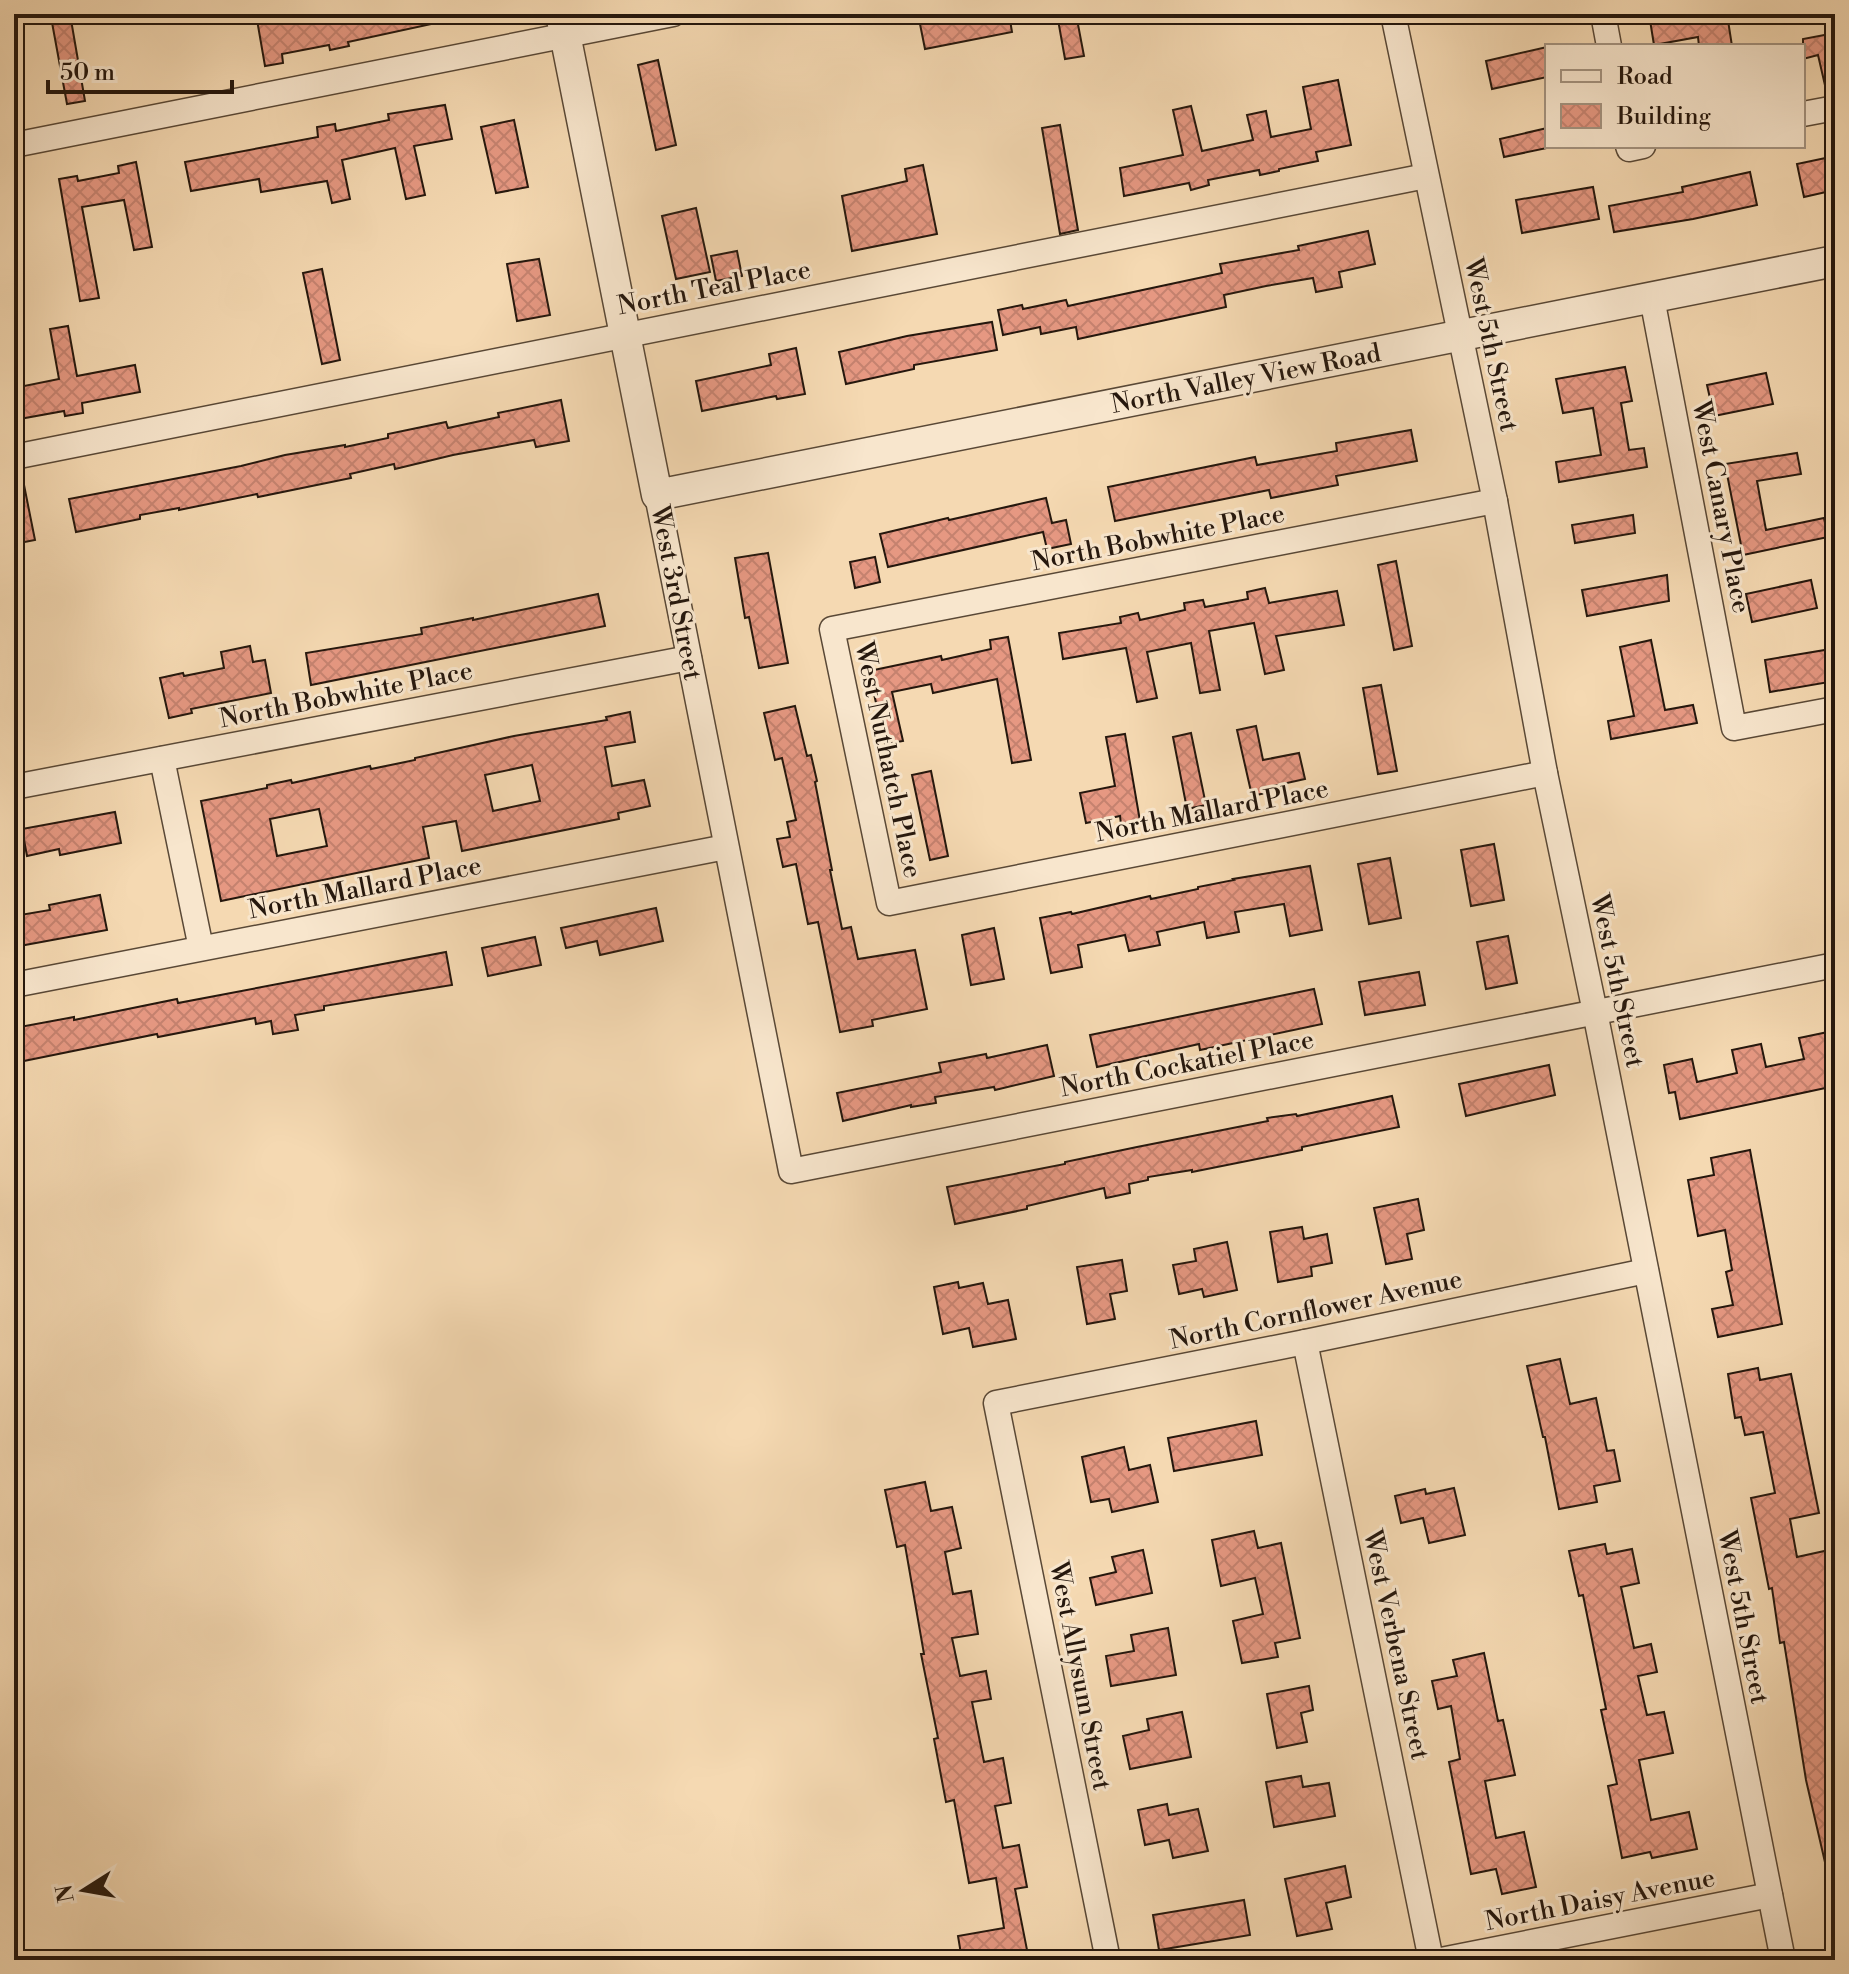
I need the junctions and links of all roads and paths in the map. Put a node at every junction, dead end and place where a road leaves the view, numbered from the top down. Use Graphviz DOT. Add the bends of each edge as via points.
graph roads {
  1 [pos="673,14"];
  2 [pos="1393,14"];
  3 [pos="1603,14"];
  4 [pos="564,25"];
  5 [pos="1609,44"];
  6 [pos="1835,108"];
  7 [pos="1805,114"];
  8 [pos="14,145"];
  9 [pos="1426,176"];
  10 [pos="1835,261"];
  11 [pos="1652,298"];
  12 [pos="625,334"];
  13 [pos="1461,336"];
  14 [pos="14,457"];
  15 [pos="657,495"];
  16 [pos="1495,501"];
  17 [pos="832,629"];
  18 [pos="689,658"];
  19 [pos="1835,709"];
  20 [pos="162,759"];
  21 [pos="1545,773"];
  22 [pos="14,787"];
  23 [pos="726,847"];
  24 [pos="889,903"];
  25 [pos="201,948"];
  26 [pos="1835,965"];
  27 [pos="14,985"];
  28 [pos="1595,1012"];
  29 [pos="791,1171"];
  30 [pos="1646,1271"];
  31 [pos="1305,1342"];
  32 [pos="996,1403"];
  33 [pos="1770,1895"];
  34 [pos="1108,1960"];
  35 [pos="1431,1960"];
  36 [pos="1441,1960"];
  37 [pos="1783,1960"];
  1 -- 4 [label="street"];
  2 -- 9 [label="street, West 5th Street"];
  3 -- 5 [label="street"];
  4 -- 8 [label="street"];
  4 -- 12 [label="street, West 3rd Street"];
  6 -- 7 [label="street"];
  9 -- 12 [label="street, North Teal Place"];
  9 -- 13 [label="street, West 5th Street"];
  10 -- 11 [label="street, North Valley View Road"];
  11 -- 13 [label="street, North Valley View Road"];
  11 -- 19 [label="street, West Canary Place" via="1734,728"];
  12 -- 14 [label="street, North Teal Place"];
  12 -- 15 [label="street, West 3rd Street"];
  13 -- 15 [label="street, North Valley View Road"];
  13 -- 16 [label="street, West 5th Street"];
  15 -- 18 [label="street, West 3rd Street"];
  16 -- 17 [label="street, North Bobwhite Place"];
  16 -- 21 [label="street, West 5th Street"];
  17 -- 24 [label="street, West Nuthatch Place"];
  18 -- 20 [label="street, North Bobwhite Place"];
  18 -- 23 [label="street, West 3rd Street"];
  20 -- 22 [label="street, North Bobwhite Place"];
  20 -- 25 [label="street"];
  21 -- 24 [label="street, North Mallard Place"];
  21 -- 28 [label="street, West 5th Street"];
  23 -- 25 [label="street, North Mallard Place"];
  23 -- 29 [label="street, West 3rd Street"];
  25 -- 27 [label="street, North Mallard Place"];
  26 -- 28 [label="street, North Cockatiel Place"];
  28 -- 29 [label="street, North Cockatiel Place"];
  28 -- 30 [label="street, West 5th Street"];
  30 -- 31 [label="street, North Cornflower Avenue"];
  30 -- 33 [label="street, West 5th Street"];
  31 -- 32 [label="street, North Cornflower Avenue"];
  31 -- 35 [label="street, West Verbena Street"];
  32 -- 34 [label="street, West Allysum Street"];
  33 -- 36 [label="street, North Daisy Avenue"];
  33 -- 37 [label="street, West 5th Street"];
}
